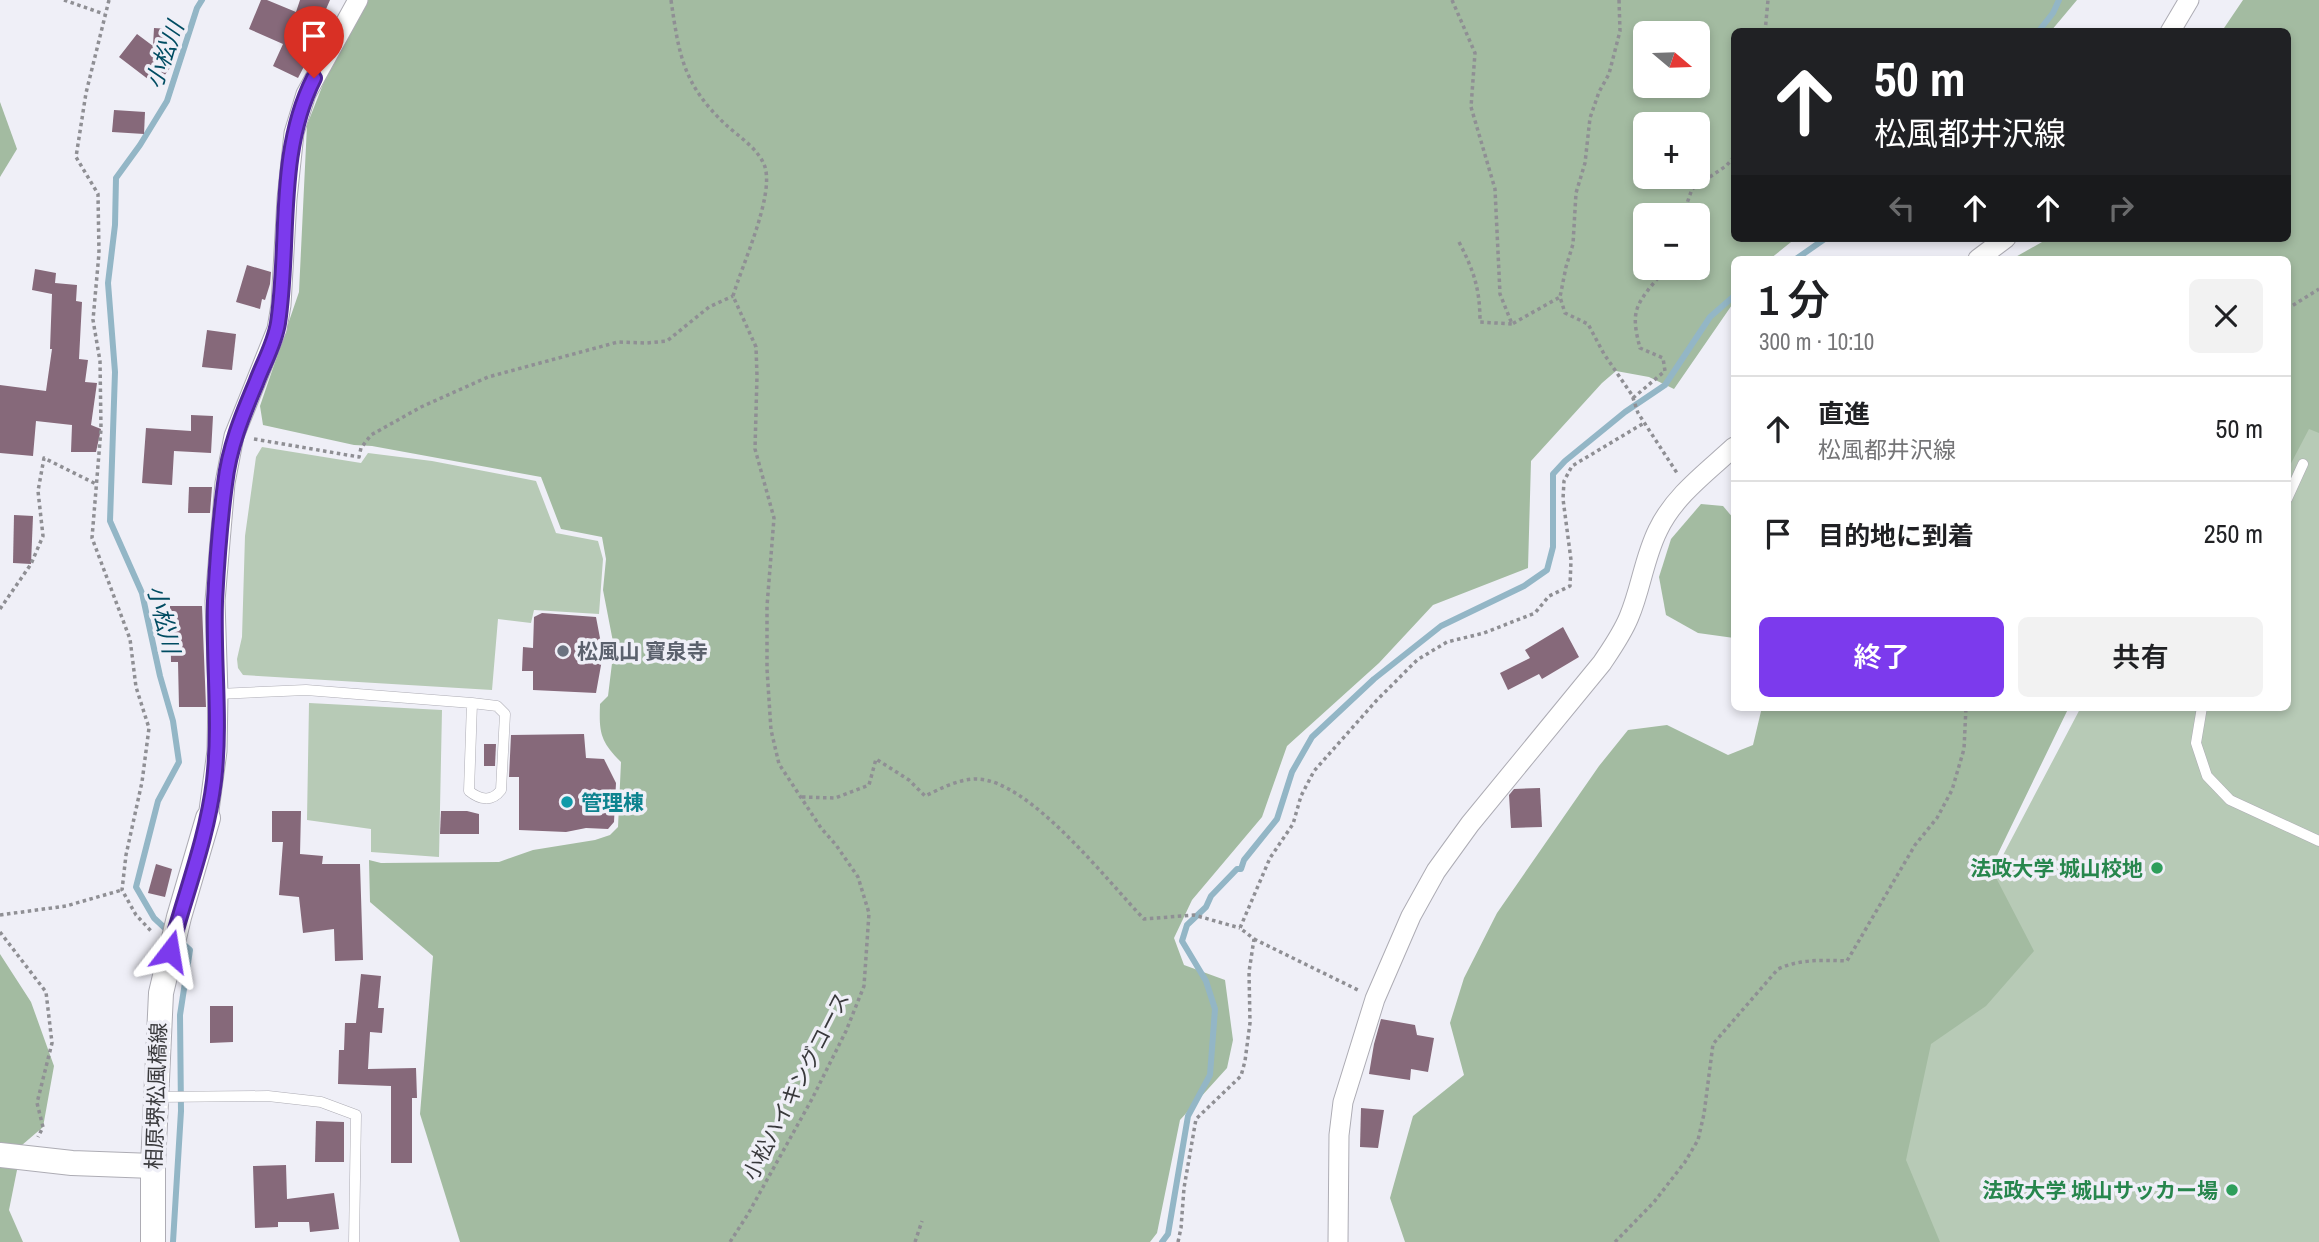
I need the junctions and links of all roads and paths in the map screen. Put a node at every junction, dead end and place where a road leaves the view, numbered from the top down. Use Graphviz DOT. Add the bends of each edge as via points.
graph roads {
  1 [pos="64,0"];
  2 [pos="109,0"];
  3 [pos="358,0"];
  4 [pos="671,0"];
  5 [pos="1452,0"];
  6 [pos="1619,0"];
  7 [pos="1768,0"];
  8 [pos="2189,0"];
  9 [pos="104,14"];
  10 [pos="1765,28"];
  11 [pos="2172,28"];
  12 [pos="1731,160"];
  13 [pos="1687,203"];
  14 [pos="1459,242"];
  15 [pos="2001,242"];
  16 [pos="1982,256"];
  17 [pos="1655,280"];
  18 [pos="2319,289"];
  19 [pos="733,296"];
  20 [pos="1560,297"];
  21 [pos="2291,306"];
  22 [pos="1512,324"];
  23 [pos="1632,396"];
  24 [pos="1644,423"];
  25 [pos="234,436"];
  26 [pos="1731,450"];
  27 [pos="2302,464"];
  28 [pos="96,484"];
  29 [pos="1688,490"];
  30 [pos="2291,490"];
  31 [pos="0,609"];
  32 [pos="218,694"];
  33 [pos="472,703"];
  34 [pos="1966,711"];
  35 [pos="2201,711"];
  36 [pos="801,797"];
  37 [pos="208,818"];
  38 [pos="2319,841"];
  39 [pos="122,890"];
  40 [pos="0,915"];
  41 [pos="1241,928"];
  42 [pos="0,932"];
  43 [pos="1254,939"];
  44 [pos="170,951"];
  45 [pos="1376,999"];
  46 [pos="164,1096"];
  47 [pos="0,1155"];
  48 [pos="29,1159"];
  49 [pos="153,1166"];
  50 [pos="922,1221"];
  51 [pos="153,1242"];
  52 [pos="354,1242"];
  53 [pos="730,1242"];
  54 [pos="915,1242"];
  55 [pos="1178,1242"];
  56 [pos="1338,1242"];
  57 [pos="1615,1242"];
  1 -- 9 [label="path"];
  2 -- 9 [label="path"];
  3 -- 25 [label="street" via="306,94 294,133 277,329"];
  4 -- 19 [label="path" via="680,57 692,86 765,167 763,205"];
  5 -- 22 [label="path" via="1475,53 1471,107 1495,189 1500,294"];
  6 -- 20 [label="path" via="1620,32 1590,118 1576,193 1573,244"];
  7 -- 10 [label="path"];
  8 -- 11 [label="street"];
  9 -- 28 [label="path" via="76,157 98,194 93,320 100,361 101,429"];
  12 -- 13 [label="path" via="1692,189"];
  14 -- 22 [label="path" via="1478,287 1480,322"];
  15 -- 16 [label="street"];
  17 -- 23 [label="path" via="1637,308 1636,329 1640,348 1663,358 1665,371"];
  18 -- 21 [label="path"];
  19 -- 25 [label="path" via="709,307 667,341 618,342 488,377 371,435 359,457"];
  19 -- 36 [label="path, 小松ハイキングコース" via="756,347 755,449 774,519 767,606 771,730 779,764"];
  20 -- 22 [label="path"];
  20 -- 23 [label="path" via="1565,313 1588,324"];
  23 -- 24 [label="path"];
  24 -- 29 [label="path"];
  24 -- 41 [label="path" via="1572,466 1564,481 1570,586 1549,596 1535,613 1447,642 1417,660 1376,701 1314,771"];
  25 -- 32 [label="street" via="225,482 215,601"];
  26 -- 29 [label="street"];
  27 -- 30 [label="lane"];
  28 -- 31 [label="path" via="44,458 38,491 43,536 31,564"];
  28 -- 39 [label="path" via="92,538 130,639 136,687 149,728"];
  29 -- 45 [label="street" via="1658,529 1619,638 1436,871"];
  32 -- 33 [label="lane" via="306,690"];
  32 -- 37 [label="street"];
  33 -- 33 [label="lane" via="469,791 482,799 492,798 501,790 505,714 497,706"];
  34 -- 57 [label="path" via="1965,749 1952,790 1847,961 1815,960 1778,969 1713,1044 1698,1140 1654,1202"];
  35 -- 38 [label="lane" via="2196,743 2207,776 2230,800"];
  36 -- 41 [label="path" via="835,798 869,785 876,759 925,796 975,779 993,782 1025,799 1053,823 1144,919 1194,915"];
  36 -- 53 [label="path, 小松ハイキングコース" via="858,877 869,913 864,986 812,1099"];
  37 -- 44 [label="street, 相原堺松風橋線"];
  39 -- 40 [label="path" via="66,906"];
  39 -- 44 [label="path" via="136,915"];
  41 -- 43 [label="path"];
  42 -- 48 [label="path" via="46,992 52,1043 37,1103 43,1127"];
  43 -- 45 [label="path"];
  43 -- 55 [label="path" via="1245,1061 1241,1076 1196,1119"];
  44 -- 46 [label="street, 相原堺松風橋線" via="158,1022"];
  45 -- 56 [label="street" via="1343,1102"];
  46 -- 49 [label="street, 相原堺松風橋線"];
  46 -- 52 [label="lane" via="268,1096 321,1102 356,1115"];
  47 -- 48 [label="street"];
  48 -- 49 [label="street"];
  49 -- 51 [label="street, 相原堺松風橋線"];
  50 -- 54 [label="path"];
}
